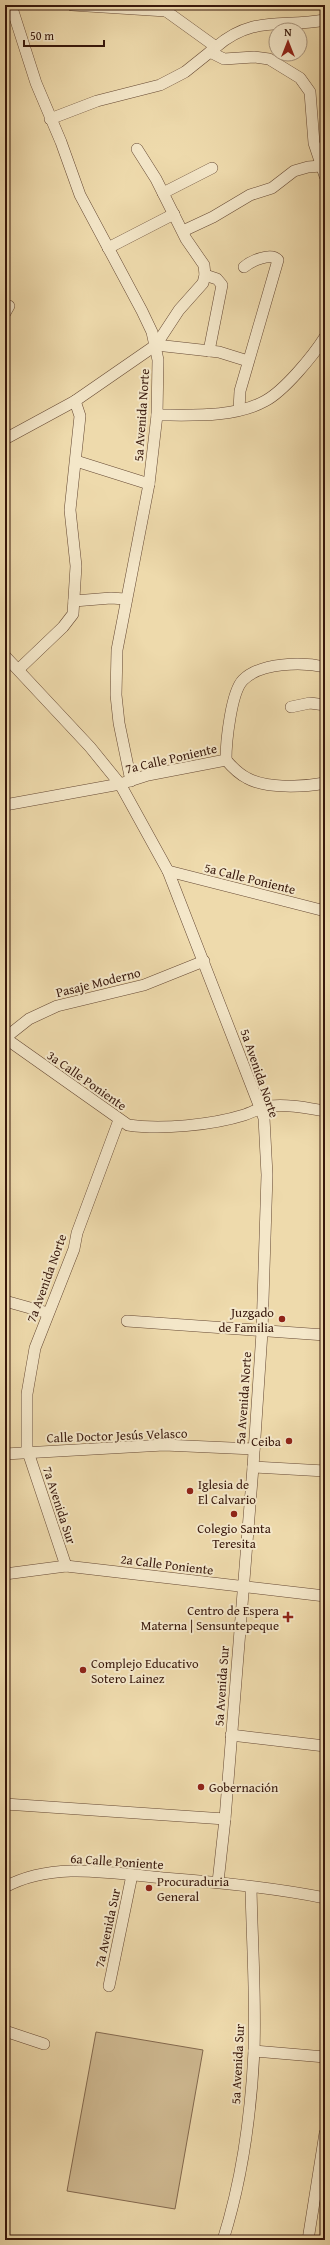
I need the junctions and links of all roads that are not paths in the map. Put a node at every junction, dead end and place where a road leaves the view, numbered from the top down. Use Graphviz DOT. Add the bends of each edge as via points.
graph roads {
  1 [pos="11,5"];
  2 [pos="72,5"];
  3 [pos="167,8"];
  4 [pos="325,20"];
  5 [pos="213,50"];
  6 [pos="50,119"];
  7 [pos="137,149"];
  8 [pos="212,168"];
  9 [pos="323,171"];
  10 [pos="162,193"];
  11 [pos="174,214"];
  12 [pos="183,231"];
  13 [pos="108,248"];
  14 [pos="244,267"];
  15 [pos="205,275"];
  16 [pos="325,337"];
  17 [pos="156,345"];
  18 [pos="209,352"];
  19 [pos="248,361"];
  20 [pos="75,401"];
  21 [pos="239,410"];
  22 [pos="157,415"];
  23 [pos="5,439"];
  24 [pos="76,461"];
  25 [pos="149,484"];
  26 [pos="125,599"];
  27 [pos="74,601"];
  28 [pos="5,656"];
  29 [pos="325,667"];
  30 [pos="19,669"];
  31 [pos="325,705"];
  32 [pos="292,707"];
  33 [pos="226,760"];
  34 [pos="131,781"];
  35 [pos="325,783"];
  36 [pos="120,784"];
  37 [pos="5,805"];
  38 [pos="168,871"];
  39 [pos="325,911"];
  40 [pos="204,961"];
  41 [pos="5,1038"];
  42 [pos="259,1108"];
  43 [pos="325,1111"];
  44 [pos="118,1120"];
  45 [pos="5,1302"];
  46 [pos="48,1313"];
  47 [pos="127,1321"];
  48 [pos="262,1332"];
  49 [pos="325,1335"];
  50 [pos="254,1448"];
  51 [pos="28,1452"];
  52 [pos="5,1454"];
  53 [pos="253,1467"];
  54 [pos="325,1471"];
  55 [pos="66,1566"];
  56 [pos="5,1574"];
  57 [pos="242,1587"];
  58 [pos="325,1596"];
  59 [pos="231,1735"];
  60 [pos="325,1746"];
  61 [pos="5,1804"];
  62 [pos="225,1819"];
  63 [pos="132,1875"];
  64 [pos="218,1882"];
  65 [pos="251,1886"];
  66 [pos="5,1887"];
  67 [pos="325,1898"];
  68 [pos="109,1986"];
  69 [pos="5,2031"];
  70 [pos="44,2044"];
  71 [pos="254,2051"];
  72 [pos="325,2058"];
  73 [pos="325,2133"];
  74 [pos="223,2240"];
  75 [pos="308,2240"];
  1 -- 6 [label="street, 5a Avenida Norte"];
  2 -- 3 [label="street"];
  3 -- 5 [label="street"];
  4 -- 5 [label="street" via="254,25 236,32"];
  5 -- 6 [label="street" via="185,72 160,85 97,101"];
  5 -- 9 [label="street" via="219,57 230,60 254,57 269,59 300,78 310,92 314,143"];
  6 -- 13 [label="street, 5a Avenida Norte" via="80,195"];
  7 -- 10 [label="street"];
  8 -- 10 [label="street"];
  9 -- 12 [label="street" via="308,167 294,171 272,188 250,195"];
  10 -- 11 [label="street"];
  11 -- 12 [label="street"];
  11 -- 13 [label="street"];
  12 -- 15 [label="street" via="204,265"];
  13 -- 17 [label="street, 5a Avenida Norte" via="142,311"];
  14 -- 19 [label="street" via="249,262 267,257 273,256 278,260"];
  15 -- 17 [label="street" via="203,283 179,310"];
  15 -- 18 [label="street" via="217,279 222,285"];
  16 -- 21 [label="street" via="284,387 257,405"];
  17 -- 18 [label="street"];
  17 -- 20 [label="street"];
  17 -- 22 [label="street, 5a Avenida Norte"];
  18 -- 19 [label="street" via="227,354"];
  19 -- 21 [label="street" via="240,391"];
  20 -- 23 [label="street"];
  20 -- 24 [label="street" via="80,416"];
  21 -- 22 [label="street"];
  22 -- 25 [label="street, 5a Avenida Norte"];
  24 -- 25 [label="street"];
  24 -- 27 [label="street" via="70,510 76,566"];
  25 -- 26 [label="street, 5a Avenida Norte"];
  26 -- 27 [label="street"];
  26 -- 34 [label="street, 5a Avenida Norte" via="116,674 119,723"];
  27 -- 30 [label="street" via="70,619"];
  28 -- 30 [label="street, 5a Avenida Norte"];
  29 -- 33 [label="street, 7a Calle Poniente" via="303,662 277,666 260,670 243,680 234,700 226,738"];
  30 -- 36 [label="street, 5a Avenida Norte"];
  31 -- 32 [label="street" via="310,703"];
  33 -- 34 [label="street, 7a Calle Poniente"];
  33 -- 35 [label="street" via="248,779 264,784"];
  34 -- 36 [label="street, 7a Calle Poniente"];
  36 -- 37 [label="street, 7a Calle Poniente"];
  36 -- 38 [label="street, 5a Avenida Norte"];
  38 -- 39 [label="street, 5a Calle Poniente"];
  38 -- 40 [label="street, 5a Avenida Norte"];
  40 -- 41 [label="street, Pasaje Moderno" via="144,986 57,1006 29,1019"];
  40 -- 42 [label="street, 5a Avenida Norte"];
  41 -- 44 [label="street, 3a Calle Poniente"];
  42 -- 43 [label="street, 3a Calle Poniente" via="296,1106"];
  42 -- 44 [label="street, 3a Calle Poniente" via="244,1115 180,1125 139,1127"];
  42 -- 48 [label="street, 5a Avenida Norte" via="264,1118 267,1175"];
  44 -- 46 [label="street, 7a Avenida Norte" via="77,1233 74,1249"];
  45 -- 46 [label="street"];
  46 -- 51 [label="street, 7a Avenida Norte" via="35,1348 27,1394"];
  47 -- 48 [label="street"];
  48 -- 49 [label="street"];
  48 -- 50 [label="street, 5a Avenida Norte"];
  50 -- 51 [label="street, Calle Doctor Jesús Velasco" via="164,1445"];
  50 -- 53 [label="street, 5a Avenida Norte"];
  51 -- 52 [label="street, Calle Doctor Jesús Velasco"];
  51 -- 55 [label="street, 7a Avenida Sur"];
  53 -- 54 [label="street"];
  53 -- 57 [label="street, 5a Avenida Sur"];
  55 -- 56 [label="street, 2a Calle Poniente"];
  55 -- 57 [label="street, 2a Calle Poniente"];
  57 -- 58 [label="street, 2a Calle Poniente"];
  57 -- 59 [label="street, 5a Avenida Sur"];
  59 -- 60 [label="street"];
  59 -- 62 [label="street, 5a Avenida Sur"];
  61 -- 62 [label="street"];
  62 -- 64 [label="street, 5a Avenida Sur"];
  63 -- 64 [label="street, 6a Calle Poniente"];
  63 -- 66 [label="street, 6a Calle Poniente" via="70,1870 31,1877"];
  63 -- 68 [label="street, 7a Avenida Sur"];
  64 -- 65 [label="street, 6a Calle Poniente"];
  65 -- 67 [label="street, 6a Calle Poniente"];
  65 -- 71 [label="street, 5a Avenida Sur"];
  69 -- 70 [label="street"];
  71 -- 72 [label="street"];
  71 -- 74 [label="street, 5a Avenida Sur" via="248,2120 239,2174"];
  73 -- 75 [label="street"];
}
